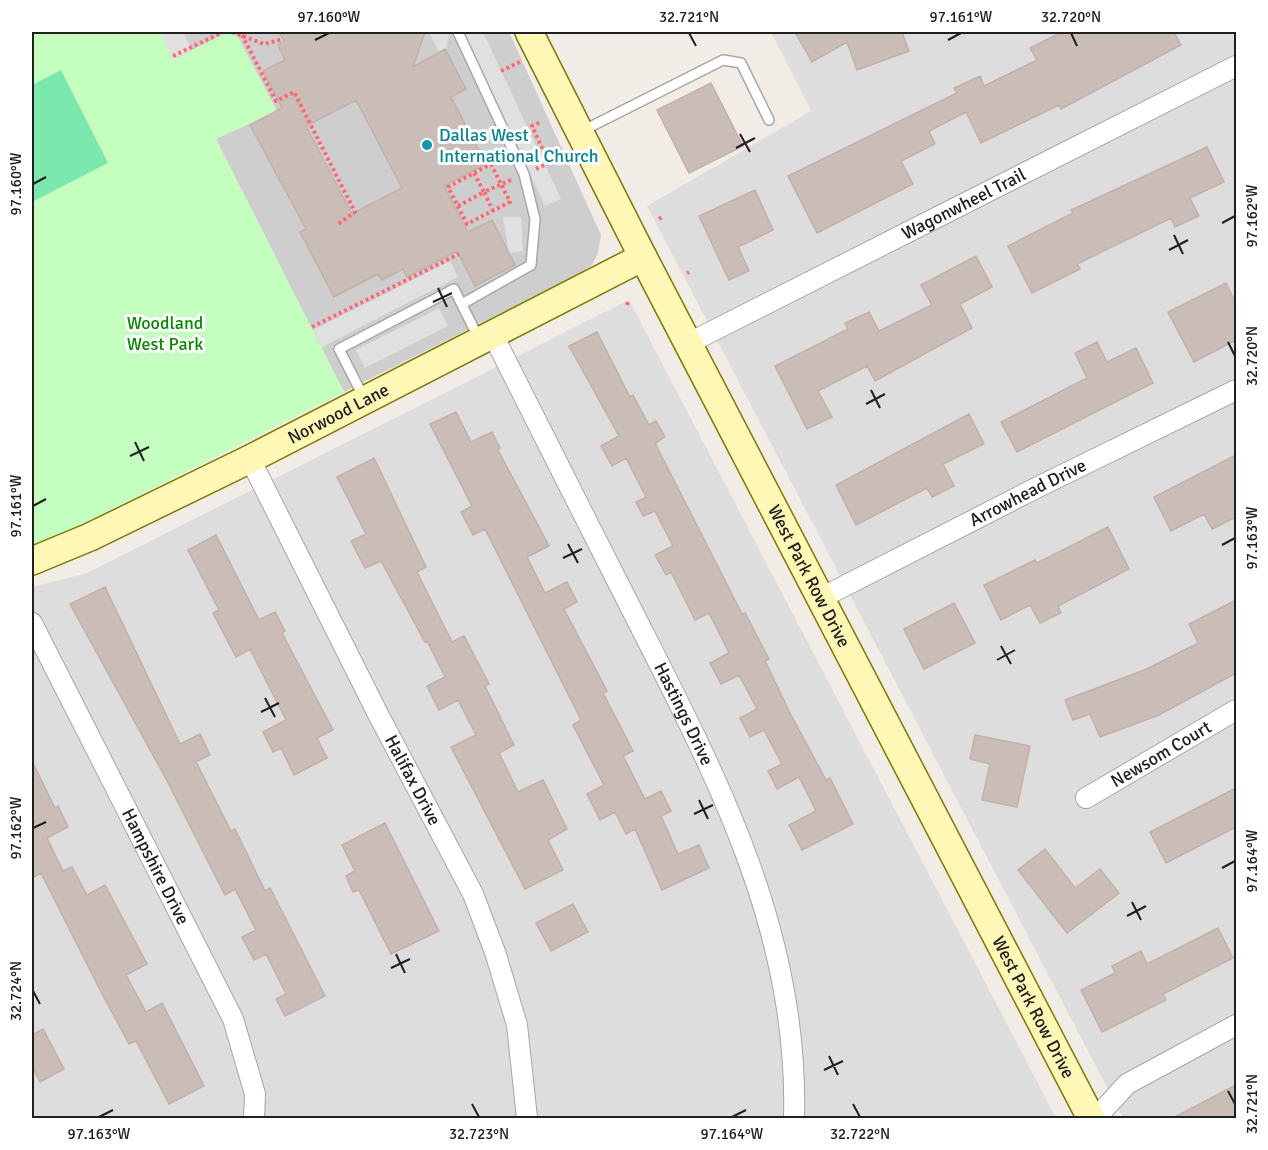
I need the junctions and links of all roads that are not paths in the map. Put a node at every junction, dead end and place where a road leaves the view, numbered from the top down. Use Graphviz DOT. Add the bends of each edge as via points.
graph roads {
  1 [pos="459,32"];
  2 [pos="529,32"];
  3 [pos="1236,66"];
  4 [pos="769,120"];
  5 [pos="580,132"];
  6 [pos="643,257"];
  7 [pos="462,304"];
  8 [pos="487,338"];
  9 [pos="689,343"];
  10 [pos="1236,390"];
  11 [pos="365,400"];
  12 [pos="250,459"];
  13 [pos="32,561"];
  14 [pos="821,598"];
  15 [pos="32,622"];
  16 [pos="1236,710"];
  17 [pos="1086,798"];
  18 [pos="1236,1025"];
  19 [pos="254,1119"];
  20 [pos="527,1119"];
  21 [pos="794,1119"];
  22 [pos="1093,1119"];
  1 -- 7 [label="lane" via="524,174 535,219 531,266"];
  2 -- 5 [label="main road, West Park Row Drive"];
  3 -- 9 [label="street, Wagonwheel Trail"];
  4 -- 5 [label="lane" via="741,63 723,60"];
  5 -- 6 [label="main road, West Park Row Drive"];
  6 -- 8 [label="main road, Norwood Lane"];
  6 -- 9 [label="main road, West Park Row Drive"];
  7 -- 8 [label="lane"];
  7 -- 11 [label="lane" via="454,289 339,349"];
  8 -- 11 [label="main road, Norwood Lane"];
  8 -- 21 [label="street, Hastings Drive" via="682,708 737,826 774,938 795,1069"];
  9 -- 14 [label="main road, West Park Row Drive"];
  10 -- 14 [label="street, Arrowhead Drive"];
  11 -- 12 [label="main road, Norwood Lane"];
  12 -- 13 [label="main road, Norwood Lane"];
  12 -- 20 [label="street, Halifax Drive" via="473,894 517,1025"];
  14 -- 22 [label="main road, West Park Row Drive"];
  15 -- 19 [label="street, Hampshire Drive" via="232,1019 255,1094"];
  16 -- 17 [label="street, Newsom Court"];
  18 -- 22 [label="street" via="1127,1084"];
}
